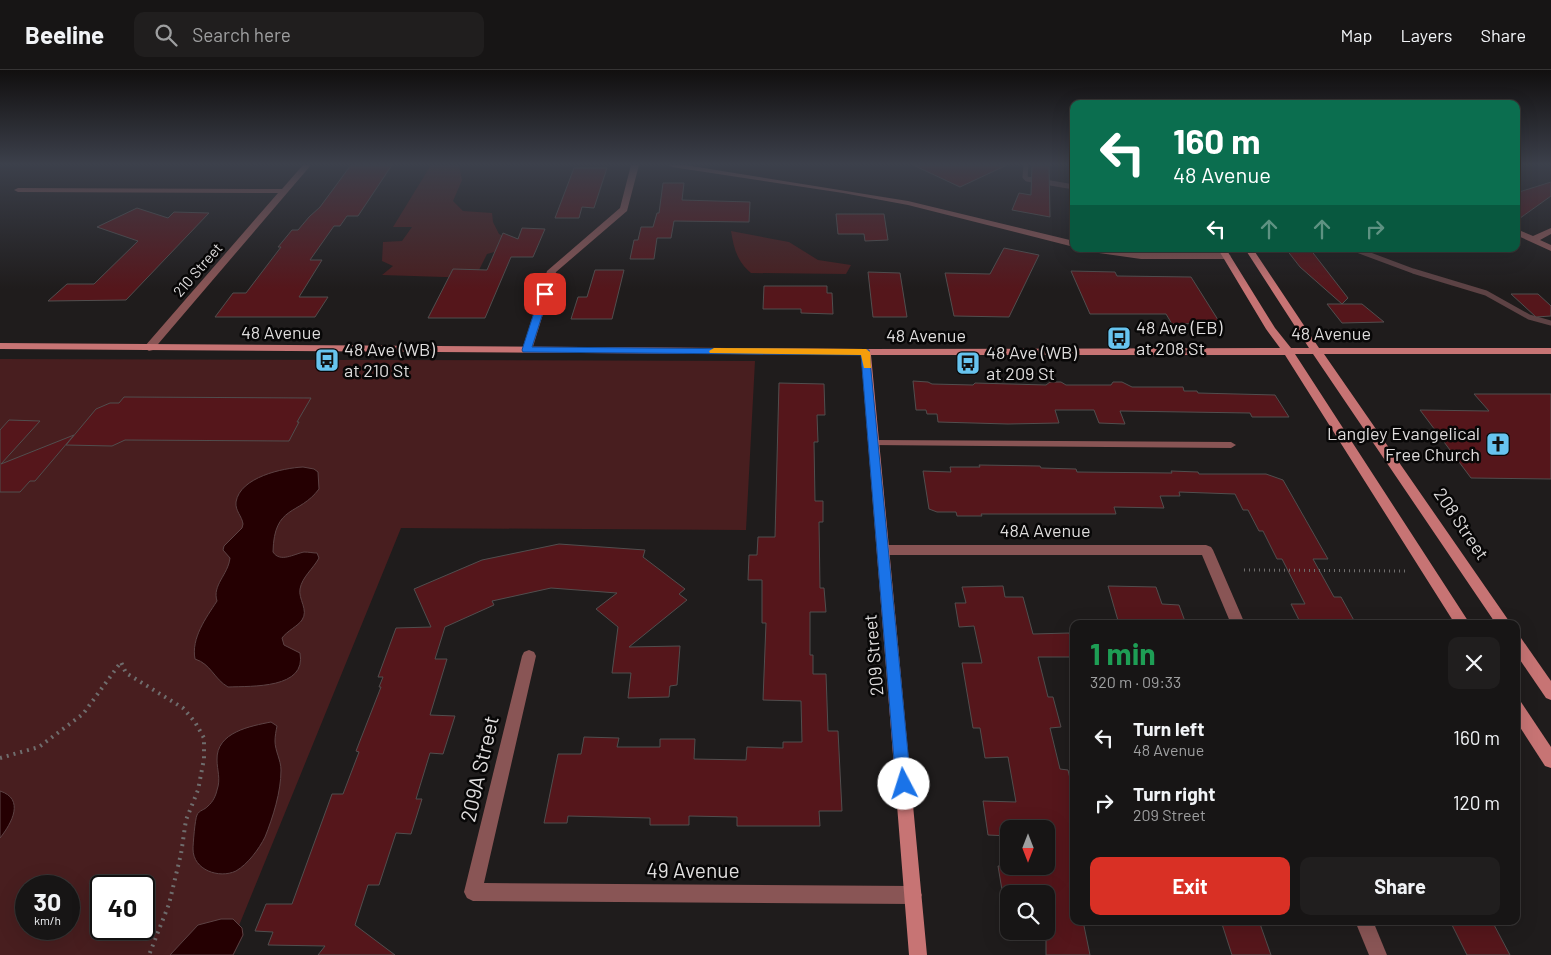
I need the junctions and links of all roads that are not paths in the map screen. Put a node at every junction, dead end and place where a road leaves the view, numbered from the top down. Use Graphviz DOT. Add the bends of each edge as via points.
graph roads {
  1 [pos="273,206"];
  2 [pos="625,206"];
  3 [pos="921,206"];
  4 [pos="1551,231"];
  5 [pos="1520,234"];
  6 [pos="1534,239"];
  7 [pos="1070,243"];
  8 [pos="1551,248"];
  9 [pos="1113,252"];
  10 [pos="1224,252"];
  11 [pos="1252,252"];
  12 [pos="0,346"];
  13 [pos="149,348"];
  14 [pos="527,350"];
  15 [pos="1287,350"];
  16 [pos="1316,351"];
  17 [pos="1551,351"];
  18 [pos="866,352"];
  19 [pos="873,443"];
  20 [pos="1231,444"];
  21 [pos="884,550"];
  22 [pos="1236,620"];
  23 [pos="1460,620"];
  24 [pos="1501,620"];
  25 [pos="1520,648"];
  26 [pos="529,656"];
  27 [pos="1551,693"];
  28 [pos="1520,713"];
  29 [pos="1551,761"];
  30 [pos="473,892"];
  31 [pos="913,895"];
  32 [pos="1366,925"];
  33 [pos="918,955"];
  34 [pos="1378,955"];
  1 -- 13 [label="street, 210 Street"];
  2 -- 14 [label="street" via="552,271"];
  3 -- 7 [label="street"];
  4 -- 6 [label="street"];
  5 -- 6 [label="street"];
  6 -- 8 [label="street"];
  9 -- 10 [label="street" via="1141,256"];
  10 -- 15 [label="main road"];
  11 -- 16 [label="main road, 208 Street"];
  12 -- 13 [label="main road, 48 Avenue"];
  13 -- 14 [label="main road, 48 Avenue"];
  14 -- 18 [label="main road, 48 Avenue"];
  15 -- 16 [label="main road, 48 Avenue"];
  15 -- 18 [label="main road, 48 Avenue"];
  15 -- 23 [label="main road"];
  16 -- 17 [label="main road, 48 Avenue"];
  16 -- 24 [label="main road, 208 Street"];
  18 -- 19 [label="main road, 209 Street"];
  19 -- 20 [label="lane"];
  19 -- 21 [label="main road, 209 Street"];
  21 -- 22 [label="street, 48A Avenue" via="1206,550"];
  21 -- 31 [label="main road, 209 Street"];
  25 -- 27 [label="main road"];
  26 -- 30 [label="street, 209A Street"];
  28 -- 29 [label="main road"];
  30 -- 31 [label="street, 49 Avenue"];
  31 -- 33 [label="main road, 209 Street"];
  32 -- 34 [label="street"];
}
